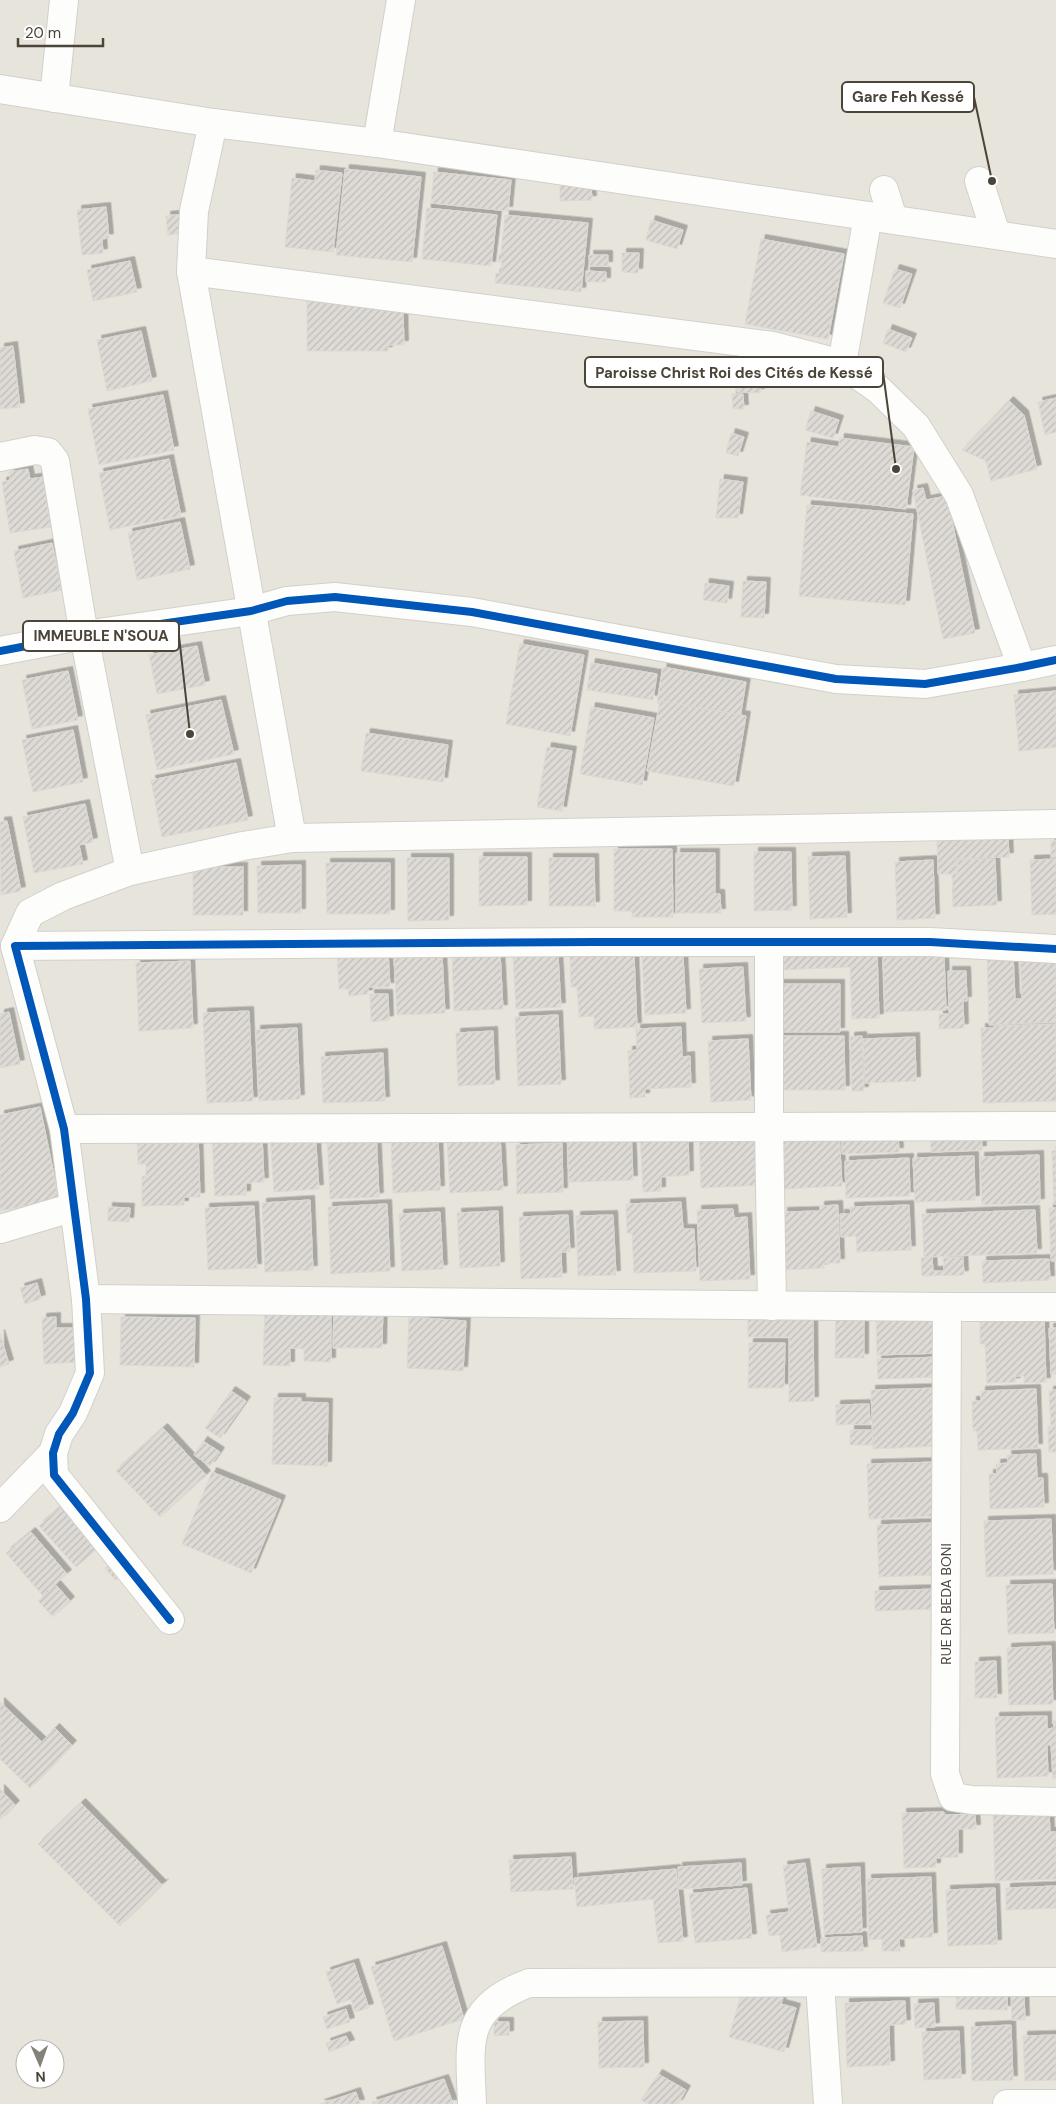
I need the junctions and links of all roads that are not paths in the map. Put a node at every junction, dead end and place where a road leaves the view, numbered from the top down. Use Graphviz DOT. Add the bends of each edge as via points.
graph roads {
  1 [pos="64,0"];
  2 [pos="401,0"];
  3 [pos="0,89"];
  4 [pos="54,98"];
  5 [pos="213,123"];
  6 [pos="377,142"];
  7 [pos="979,181"];
  8 [pos="884,190"];
  9 [pos="881,218"];
  10 [pos="996,234"];
  11 [pos="1056,244"];
  12 [pos="191,271"];
  13 [pos="842,364"];
  14 [pos="0,456"];
  15 [pos="251,611"];
  16 [pos="84,635"];
  17 [pos="0,651"];
  18 [pos="1056,660"];
  19 [pos="1022,667"];
  20 [pos="1056,824"];
  21 [pos="292,838"];
  22 [pos="130,871"];
  23 [pos="769,942"];
  24 [pos="15,946"];
  25 [pos="1056,949"];
  26 [pos="768,1126"];
  27 [pos="1056,1126"];
  28 [pos="64,1129"];
  29 [pos="74,1207"];
  30 [pos="0,1229"];
  31 [pos="86,1299"];
  32 [pos="772,1306"];
  33 [pos="1056,1307"];
  34 [pos="947,1308"];
  35 [pos="53,1453"];
  36 [pos="0,1508"];
  37 [pos="170,1620"];
  38 [pos="1056,1802"];
  39 [pos="1056,1982"];
  40 [pos="820,1983"];
  41 [pos="472,2104"];
  42 [pos="828,2104"];
  43 [pos="1007,2104"];
  44 [pos="1056,2104"];
  1 -- 4 [label="street"];
  2 -- 6 [label="street"];
  3 -- 4 [label="street"];
  4 -- 5 [label="street"];
  5 -- 6 [label="street"];
  5 -- 12 [label="street" via="194,211"];
  6 -- 9 [label="street"];
  7 -- 10 [label="street"];
  8 -- 9 [label="street"];
  9 -- 10 [label="street"];
  9 -- 13 [label="street"];
  10 -- 11 [label="street"];
  12 -- 13 [label="street" via="773,346"];
  12 -- 15 [label="street"];
  13 -- 19 [label="street" via="878,389 916,426 959,495"];
  14 -- 16 [label="street" via="35,450 48,452 55,461"];
  15 -- 16 [label="street"];
  15 -- 19 [label="street" via="286,601 335,597 472,612 836,679 926,684"];
  15 -- 21 [label="street"];
  16 -- 17 [label="street"];
  16 -- 22 [label="street"];
  18 -- 19 [label="street"];
  20 -- 21 [label="street"];
  21 -- 22 [label="street"];
  22 -- 24 [label="street" via="63,896 30,914"];
  23 -- 24 [label="street"];
  23 -- 25 [label="street" via="930,942"];
  23 -- 26 [label="street"];
  24 -- 28 [label="street"];
  26 -- 27 [label="street"];
  26 -- 28 [label="street"];
  26 -- 32 [label="street"];
  28 -- 29 [label="street"];
  29 -- 30 [label="street"];
  29 -- 31 [label="street"];
  31 -- 32 [label="street"];
  31 -- 35 [label="street" via="90,1373 74,1413 59,1434"];
  32 -- 34 [label="street"];
  33 -- 34 [label="street"];
  34 -- 38 [label="street, RUE DR BEDA BONI" via="945,1774 953,1797"];
  35 -- 36 [label="street"];
  35 -- 37 [label="street" via="54,1475"];
  39 -- 40 [label="street"];
  40 -- 41 [label="street" via="529,1983 511,1990 488,2006 475,2025 471,2051"];
  40 -- 42 [label="street"];
  43 -- 44 [label="street"];
}
